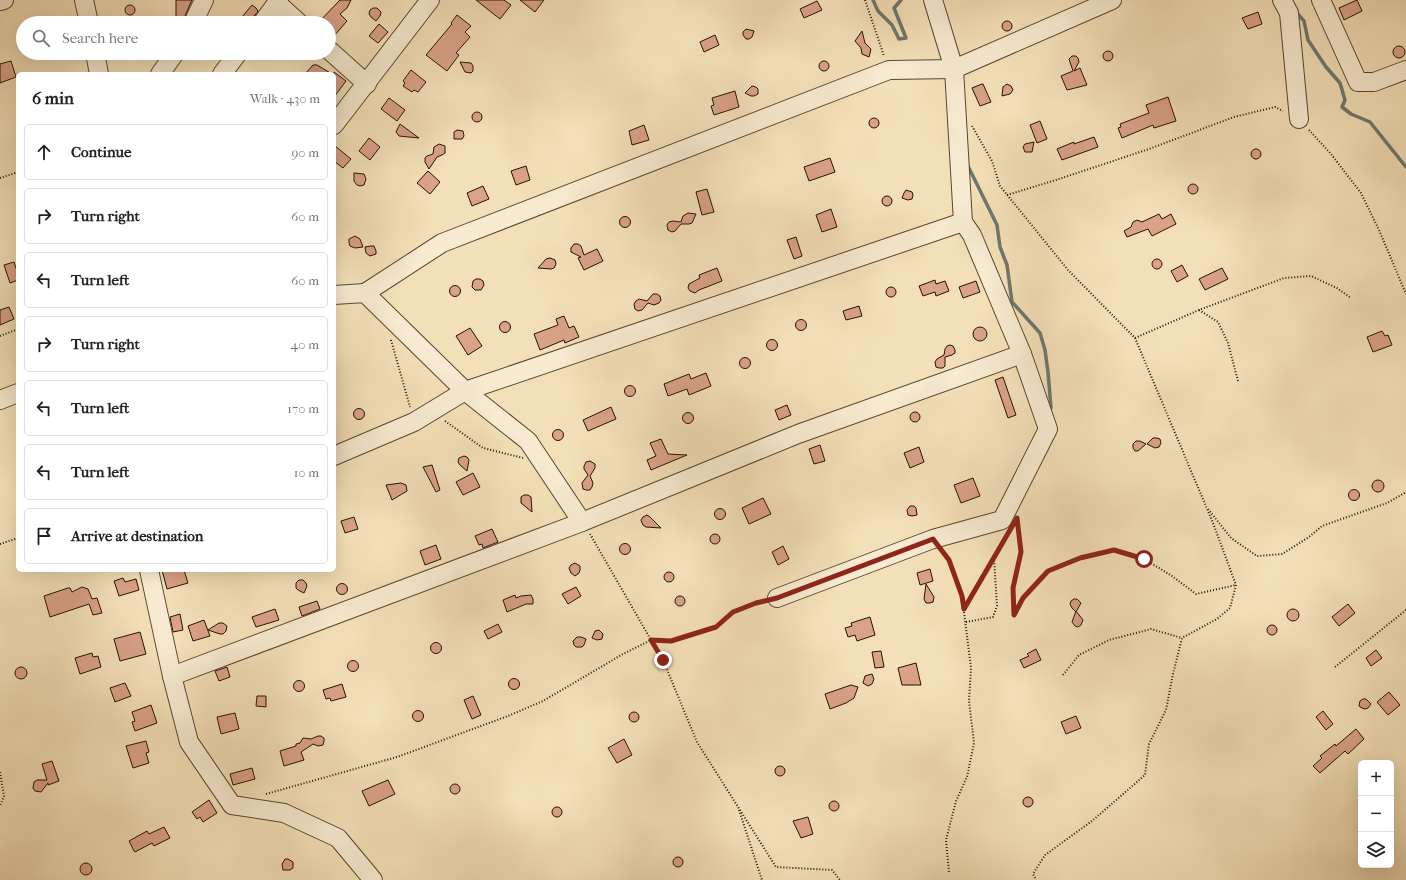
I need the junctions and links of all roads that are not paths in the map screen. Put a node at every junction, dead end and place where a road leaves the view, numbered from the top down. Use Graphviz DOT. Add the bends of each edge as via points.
graph roads {
  1 [pos="4,0"];
  2 [pos="84,0"];
  3 [pos="204,0"];
  4 [pos="430,0"];
  5 [pos="933,0"];
  6 [pos="1112,0"];
  7 [pos="1282,0"];
  8 [pos="1321,0"];
  9 [pos="0,1"];
  10 [pos="278,1"];
  11 [pos="87,16"];
  12 [pos="196,16"];
  13 [pos="267,16"];
  14 [pos="292,16"];
  15 [pos="336,56"];
  16 [pos="96,60"];
  17 [pos="169,60"];
  18 [pos="233,60"];
  19 [pos="954,70"];
  20 [pos="1406,70"];
  21 [pos="99,72"];
  22 [pos="161,72"];
  23 [pos="224,72"];
  24 [pos="366,84"];
  25 [pos="1299,119"];
  26 [pos="336,122"];
  27 [pos="963,222"];
  28 [pos="365,293"];
  29 [pos="336,295"];
  30 [pos="1022,354"];
  31 [pos="465,391"];
  32 [pos="16,394"];
  33 [pos="0,400"];
  34 [pos="336,455"];
  35 [pos="582,522"];
  36 [pos="149,572"];
  37 [pos="777,598"];
  38 [pos="172,676"];
  39 [pos="373,880"];
  1 -- 9 [label="street"];
  2 -- 11 [label="street"];
  3 -- 12 [label="street"];
  4 -- 24 [label="street"];
  5 -- 19 [label="street"];
  6 -- 19 [label="street"];
  7 -- 25 [label="street" via="1289,13"];
  8 -- 20 [label="street" via="1358,82 1374,82"];
  10 -- 13 [label="street"];
  10 -- 14 [label="street"];
  15 -- 24 [label="street"];
  16 -- 21 [label="street"];
  17 -- 22 [label="street"];
  18 -- 23 [label="street"];
  19 -- 27 [label="street"];
  19 -- 28 [label="street" via="889,70 442,243"];
  24 -- 26 [label="street"];
  27 -- 30 [label="street" via="972,235"];
  27 -- 31 [label="street"];
  28 -- 29 [label="street"];
  28 -- 31 [label="street"];
  30 -- 35 [label="street" via="798,434"];
  30 -- 37 [label="street" via="1048,429 1002,520 933,539"];
  31 -- 34 [label="street" via="414,422"];
  31 -- 35 [label="street" via="528,440"];
  32 -- 33 [label="street"];
  35 -- 38 [label="street"];
  36 -- 38 [label="street"];
  38 -- 39 [label="street" via="189,742 232,805 284,813 338,838"];
}
